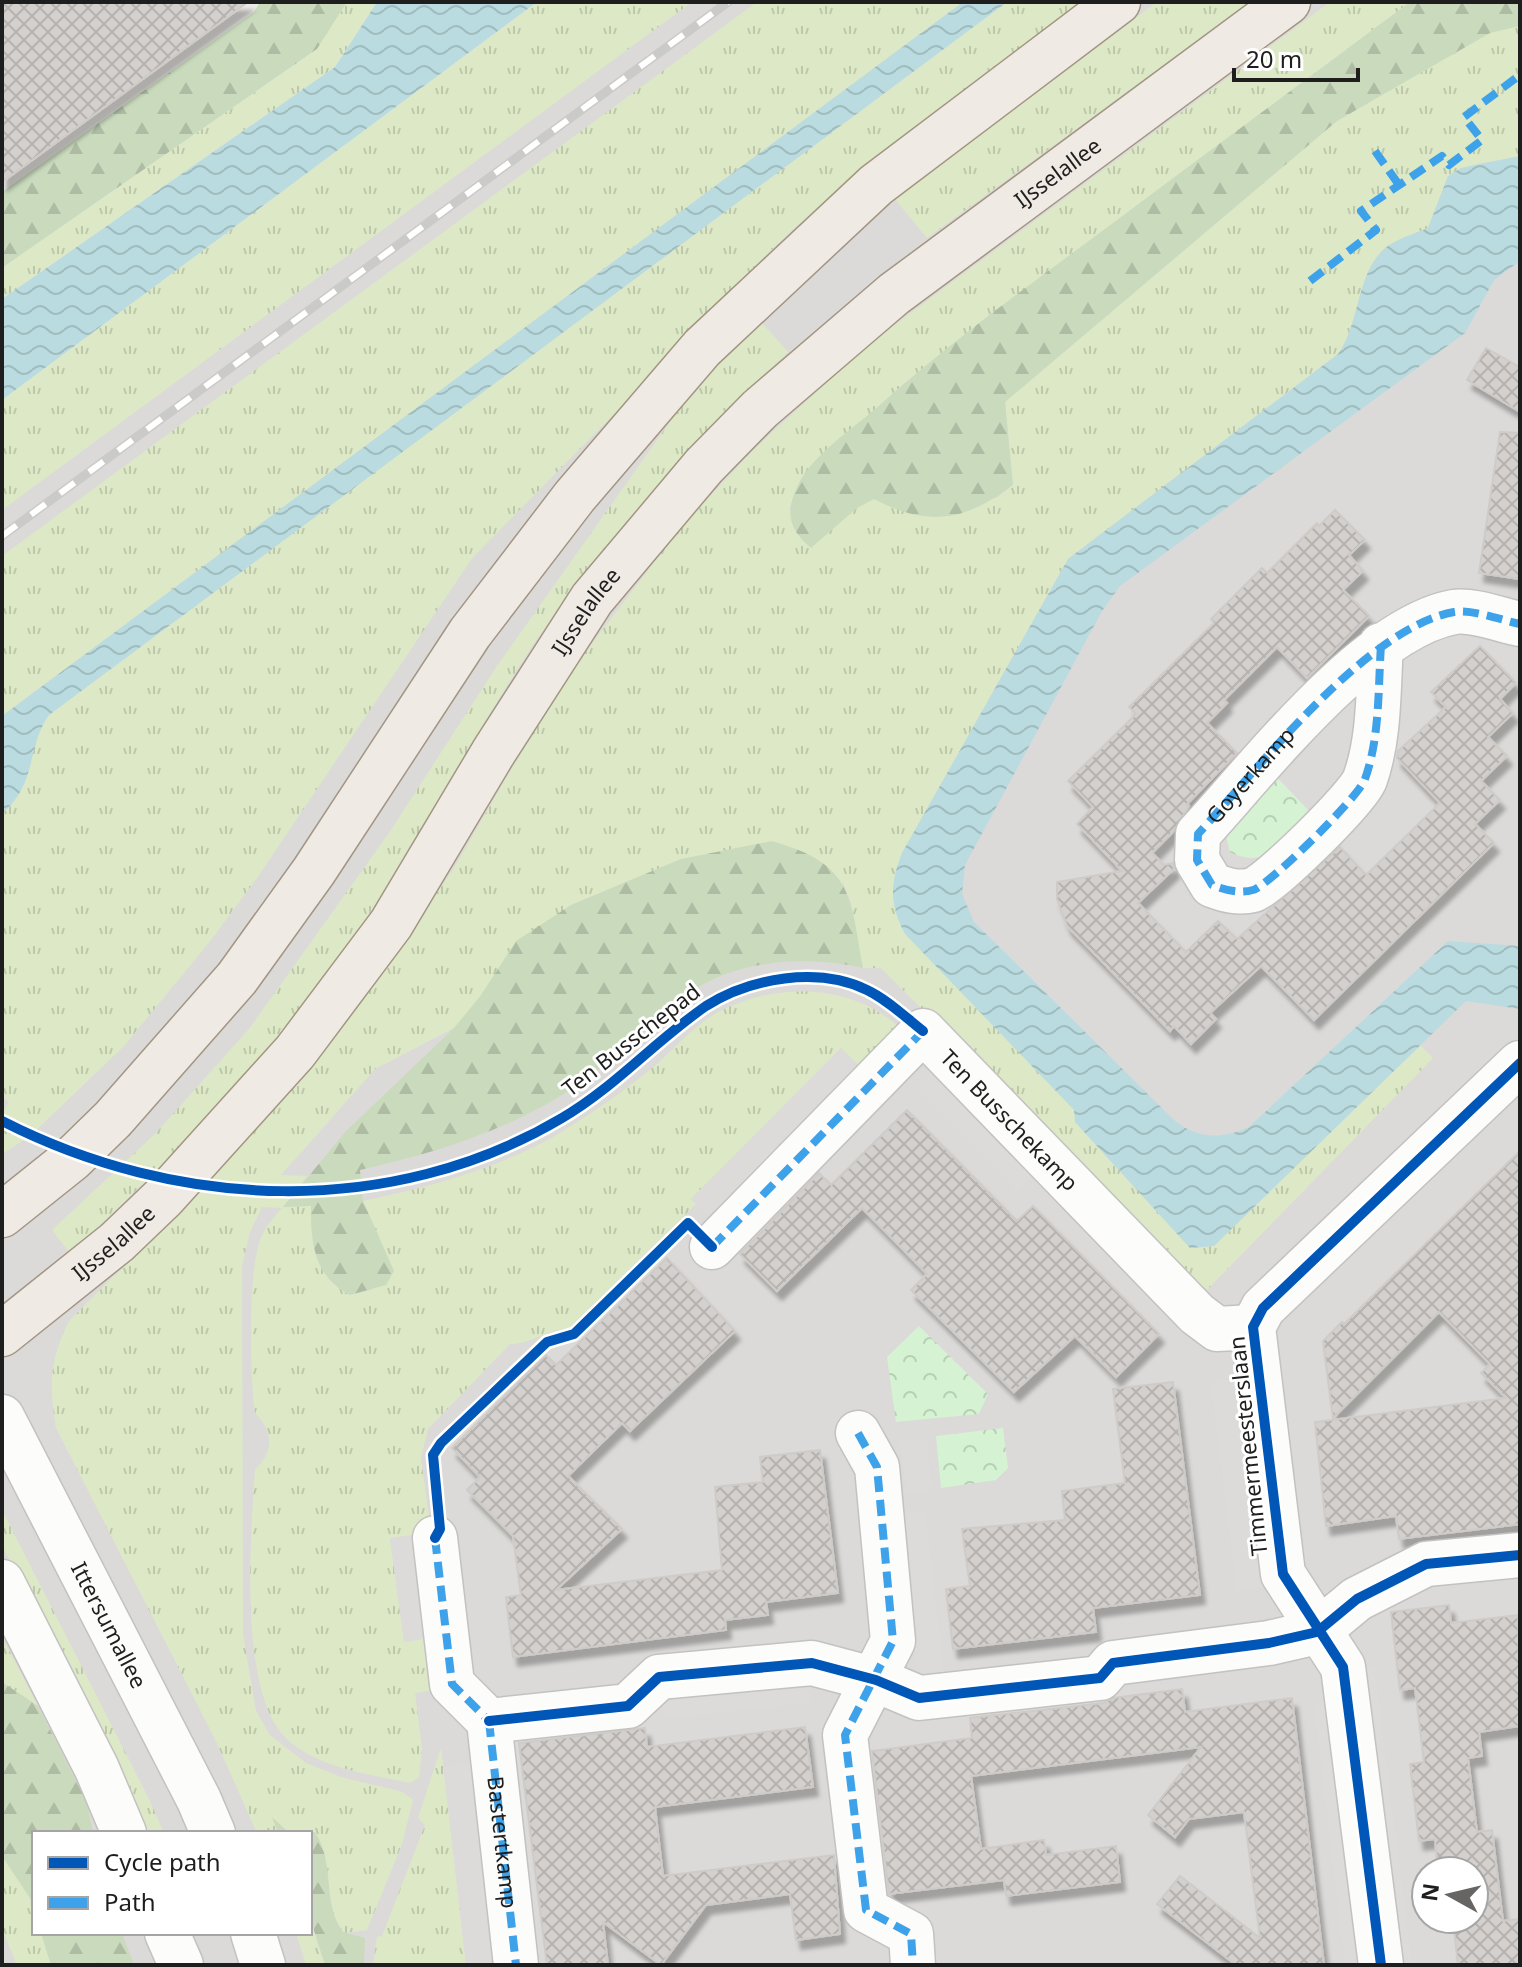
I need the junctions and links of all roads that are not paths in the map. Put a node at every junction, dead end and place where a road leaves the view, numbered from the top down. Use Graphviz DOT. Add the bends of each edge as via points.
graph roads {
  1 [pos="1118,2"];
  2 [pos="1288,2"];
  3 [pos="1520,624"];
  4 [pos="1381,645"];
  5 [pos="1520,1063"];
  6 [pos="2,1215"];
  7 [pos="712,1247"];
  8 [pos="1253,1327"];
  9 [pos="2,1334"];
  10 [pos="2,1417"];
  11 [pos="858,1433"];
  12 [pos="435,1538"];
  13 [pos="1520,1555"];
  14 [pos="2,1582"];
  15 [pos="1317,1632"];
  16 [pos="876,1680"];
  17 [pos="489,1721"];
  18 [pos="123,1831"];
  19 [pos="212,1831"];
  20 [pos="168,1935"];
  21 [pos="254,1935"];
  22 [pos="181,1965"];
  23 [pos="263,1965"];
  24 [pos="516,1965"];
  25 [pos="913,1965"];
  26 [pos="1381,1965"];
  1 -- 6 [label="main road" via="876,185 702,348 575,496 470,633 237,978 113,1119"];
  2 -- 9 [label="main road, IJsselallee" via="894,294 760,409 704,466 592,599 391,924 305,1041 164,1197 117,1242"];
  3 -- 4 [label="street, Goyerkamp" via="1456,612"];
  4 -- 4 [label="street, Goyerkamp" via="1344,677 1198,834 1197,860 1212,885 1232,892 1256,890 1347,807 1365,781 1375,731"];
  5 -- 8 [label="street, Timmermeesterslaan" via="1263,1308"];
  7 -- 8 [label="street, Ten Busschekamp" via="923,1031 1197,1314 1217,1329"];
  8 -- 15 [label="street, Timmermeesterslaan" via="1283,1574"];
  10 -- 19 [label="street, Ittersumallee"];
  11 -- 16 [label="street" via="877,1467 893,1641"];
  12 -- 17 [label="street" via="452,1684"];
  13 -- 15 [label="street" via="1426,1564 1357,1599"];
  14 -- 18 [label="street"];
  15 -- 16 [label="street" via="1113,1663 1100,1678 949,1695 919,1698"];
  15 -- 26 [label="street, Timmermeesterslaan" via="1343,1667"];
  16 -- 17 [label="street" via="812,1663 659,1677 628,1706"];
  16 -- 25 [label="street" via="845,1735 866,1910 911,1934"];
  17 -- 24 [label="street, Bastertkamp"];
  20 -- 22 [label="street"];
  21 -- 23 [label="street"];
}
